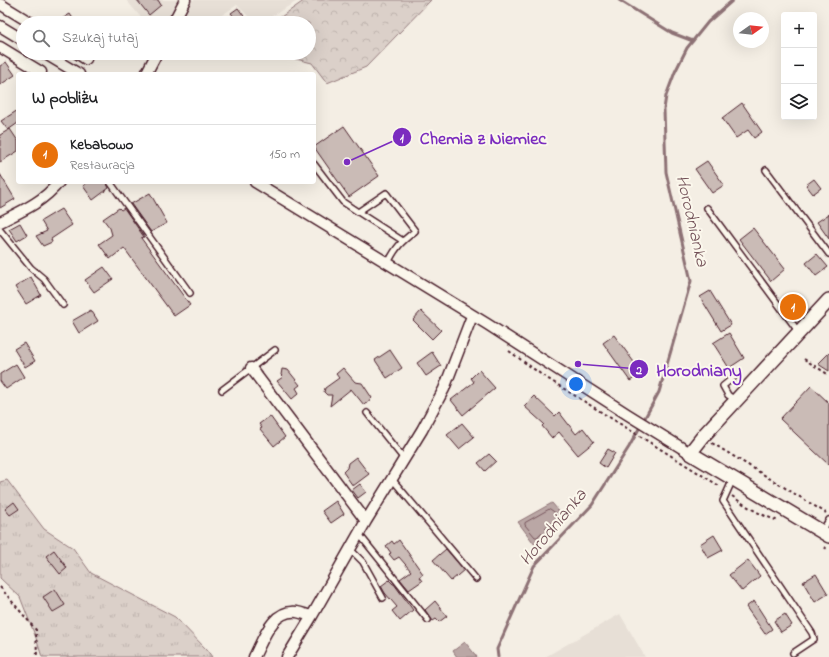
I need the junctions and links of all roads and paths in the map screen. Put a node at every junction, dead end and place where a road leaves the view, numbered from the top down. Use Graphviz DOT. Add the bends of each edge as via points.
graph roads {
  1 [pos="185,0"];
  2 [pos="0,4"];
  3 [pos="20,16"];
  4 [pos="177,16"];
  5 [pos="0,26"];
  6 [pos="16,36"];
  7 [pos="0,47"];
  8 [pos="16,57"];
  9 [pos="21,60"];
  10 [pos="56,60"];
  11 [pos="154,60"];
  12 [pos="41,72"];
  13 [pos="76,72"];
  14 [pos="147,72"];
  15 [pos="316,167"];
  16 [pos="766,170"];
  17 [pos="57,184"];
  18 [pos="111,184"];
  19 [pos="258,184"];
  20 [pos="707,208"];
  21 [pos="358,212"];
  22 [pos="0,222"];
  23 [pos="0,230"];
  24 [pos="403,241"];
  25 [pos="829,254"];
  26 [pos="388,263"];
  27 [pos="190,293"];
  28 [pos="829,300"];
  29 [pos="63,305"];
  30 [pos="472,316"];
  31 [pos="799,332"];
  32 [pos="275,350"];
  33 [pos="518,358"];
  34 [pos="804,359"];
  35 [pos="251,368"];
  36 [pos="829,375"];
  37 [pos="734,377"];
  38 [pos="222,390"];
  39 [pos="736,401"];
  40 [pos="367,413"];
  41 [pos="702,437"];
  42 [pos="690,453"];
  43 [pos="404,459"];
  44 [pos="392,479"];
  45 [pos="733,479"];
  46 [pos="728,492"];
  47 [pos="829,515"];
  48 [pos="829,520"];
  49 [pos="366,521"];
  50 [pos="780,521"];
  51 [pos="359,534"];
  52 [pos="824,538"];
  53 [pos="350,549"];
  54 [pos="829,550"];
  55 [pos="476,578"];
  56 [pos="0,587"];
  57 [pos="383,598"];
  58 [pos="312,616"];
  59 [pos="428,620"];
  60 [pos="793,653"];
  61 [pos="37,657"];
  62 [pos="254,657"];
  63 [pos="287,657"];
  1 -- 4 [label="street"];
  2 -- 3 [label="street"];
  5 -- 6 [label="street"];
  7 -- 8 [label="street"];
  9 -- 12 [label="street"];
  10 -- 13 [label="street"];
  11 -- 14 [label="street"];
  15 -- 21 [label="lane" via="342,202"];
  16 -- 25 [label="lane"];
  17 -- 22 [label="street" via="30,208"];
  18 -- 27 [label="lane"];
  19 -- 26 [label="street"];
  20 -- 31 [label="lane"];
  21 -- 24 [label="lane"];
  21 -- 24 [label="lane" via="386,193 415,231"];
  23 -- 29 [label="lane" via="31,268 44,279"];
  24 -- 26 [label="lane"];
  26 -- 30 [label="street"];
  28 -- 31 [label="street"];
  30 -- 42 [label="street"];
  30 -- 43 [label="street" via="444,390"];
  31 -- 39 [label="street"];
  32 -- 35 [label="lane"];
  33 -- 46 [label="path"];
  34 -- 36 [label="path"];
  35 -- 38 [label="lane"];
  35 -- 49 [label="street"];
  37 -- 39 [label="lane" via="723,386 728,395"];
  39 -- 41 [label="street"];
  40 -- 43 [label="lane"];
  41 -- 42 [label="street"];
  41 -- 47 [label="path"];
  42 -- 45 [label="street"];
  43 -- 44 [label="street"];
  44 -- 49 [label="street"];
  44 -- 55 [label="lane"];
  45 -- 46 [label="lane"];
  45 -- 52 [label="street"];
  46 -- 50 [label="path" via="761,514"];
  46 -- 60 [label="lane" via="723,500 812,633 814,639"];
  48 -- 52 [label="lane"];
  49 -- 51 [label="street"];
  51 -- 53 [label="street"];
  51 -- 59 [label="lane"];
  52 -- 54 [label="path"];
  53 -- 57 [label="lane" via="363,562"];
  53 -- 58 [label="street"];
  56 -- 61 [label="path" via="36,630"];
  58 -- 62 [label="street" via="296,612 279,616 272,622"];
  58 -- 63 [label="street"];
}
